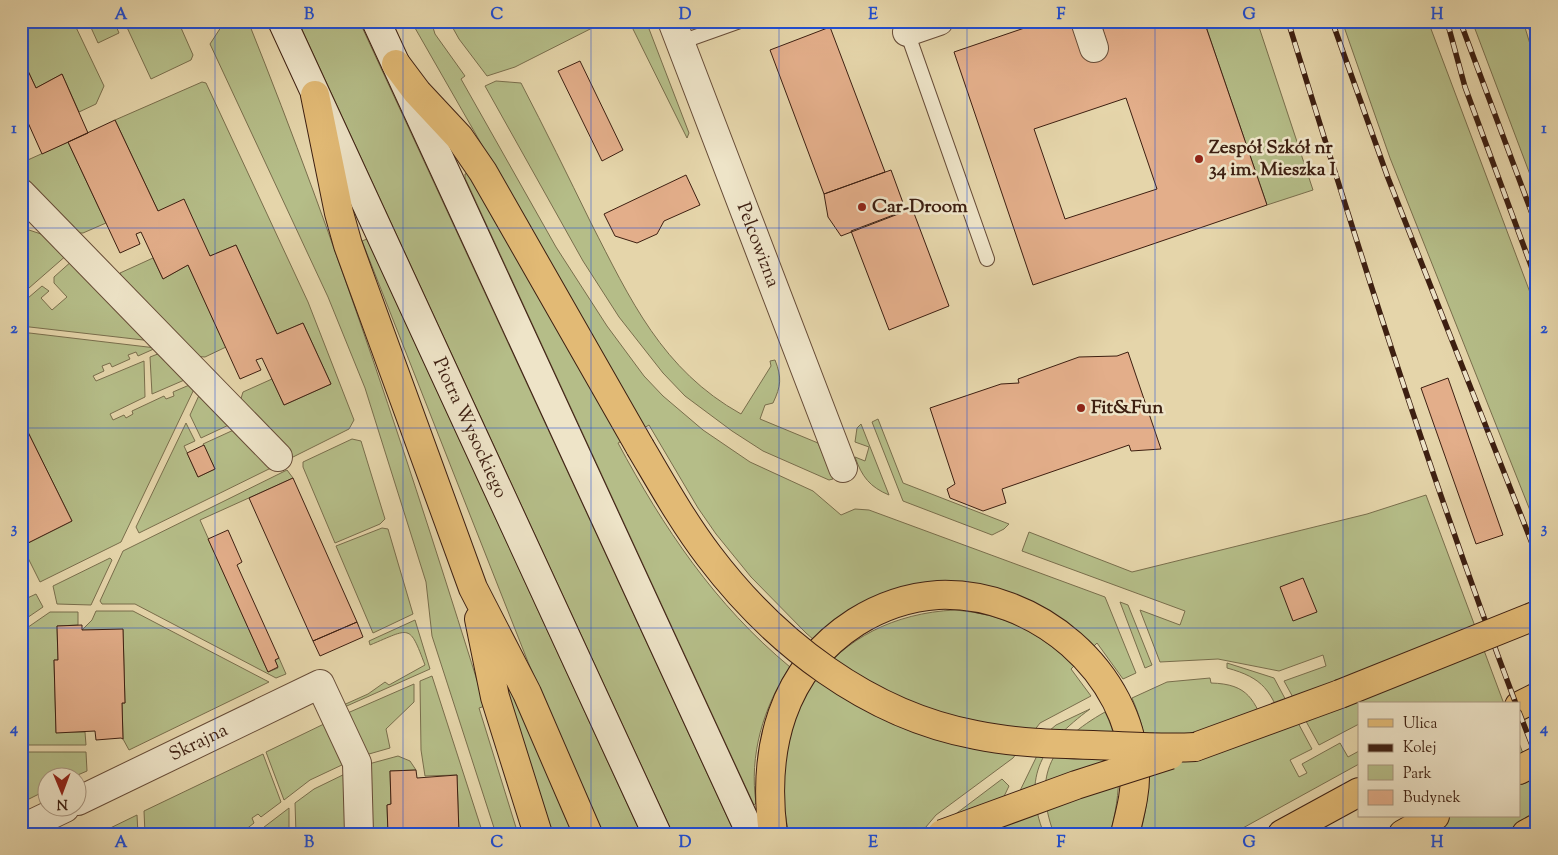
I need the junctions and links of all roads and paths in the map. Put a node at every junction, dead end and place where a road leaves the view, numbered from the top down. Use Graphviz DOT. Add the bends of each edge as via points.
graph roads {
  1 [pos="282,21"];
  2 [pos="376,21"];
  3 [pos="740,21"];
  4 [pos="939,21"];
  5 [pos="1085,21"];
  6 [pos="1534,21"];
  7 [pos="905,27"];
  8 [pos="1537,29"];
  9 [pos="676,32"];
  10 [pos="1094,48"];
  11 [pos="396,64"];
  12 [pos="315,94"];
  13 [pos="21,192"];
  14 [pos="987,259"];
  15 [pos="278,457"];
  16 [pos="843,468"];
  17 [pos="473,588"];
  18 [pos="1537,616"];
  19 [pos="1537,697"];
  20 [pos="1520,706"];
  21 [pos="1195,747"];
  22 [pos="1537,761"];
  23 [pos="1520,770"];
  24 [pos="1358,793"];
  25 [pos="88,796"];
  26 [pos="44,818"];
  27 [pos="1431,818"];
  28 [pos="1537,828"];
  29 [pos="21,829"];
  30 [pos="1406,832"];
  31 [pos="359,834"];
  32 [pos="538,834"];
  33 [pos="588,834"];
  34 [pos="657,834"];
  35 [pos="751,834"];
  36 [pos="773,834"];
  37 [pos="942,834"];
  38 [pos="1125,834"];
  39 [pos="1282,834"];
  40 [pos="1526,834"];
  1 -- 12 [label="main road, Piotra Wysockiego"];
  2 -- 11 [label="main road"];
  3 -- 9 [label="lane"];
  4 -- 7 [label="main road"];
  5 -- 10 [label="main road"];
  6 -- 8 [label="lane"];
  7 -- 14 [label="lane"];
  9 -- 16 [label="main road, Pelcowizna"];
  11 -- 21 [label="main road, bridge" via="459,137 483,172 686,523 728,580 757,612 796,646 863,694 946,728 1006,740 1142,748"];
  11 -- 35 [label="main road"];
  12 -- 17 [label="main road" via="348,246"];
  12 -- 34 [label="main road, Piotra Wysockiego"];
  13 -- 15 [label="main road"];
  17 -- 32 [label="main road" via="495,697"];
  17 -- 33 [label="main road" via="527,693"];
  18 -- 21 [label="main road, bridge" via="1376,681"];
  19 -- 20 [label="main road"];
  21 -- 37 [label="main road, bridge" via="1076,785"];
  22 -- 23 [label="main road"];
  24 -- 39 [label="main road"];
  25 -- 31 [label="main road, Skrajna" via="320,684 357,763"];
  26 -- 29 [label="main road"];
  27 -- 30 [label="main road"];
  28 -- 40 [label="main road"];
  36 -- 38 [label="main road" via="771,763 779,724 802,672 829,642 863,618 900,602 938,595 981,600 1017,610 1041,622 1085,656 1112,696 1130,741 1135,771"];
}
